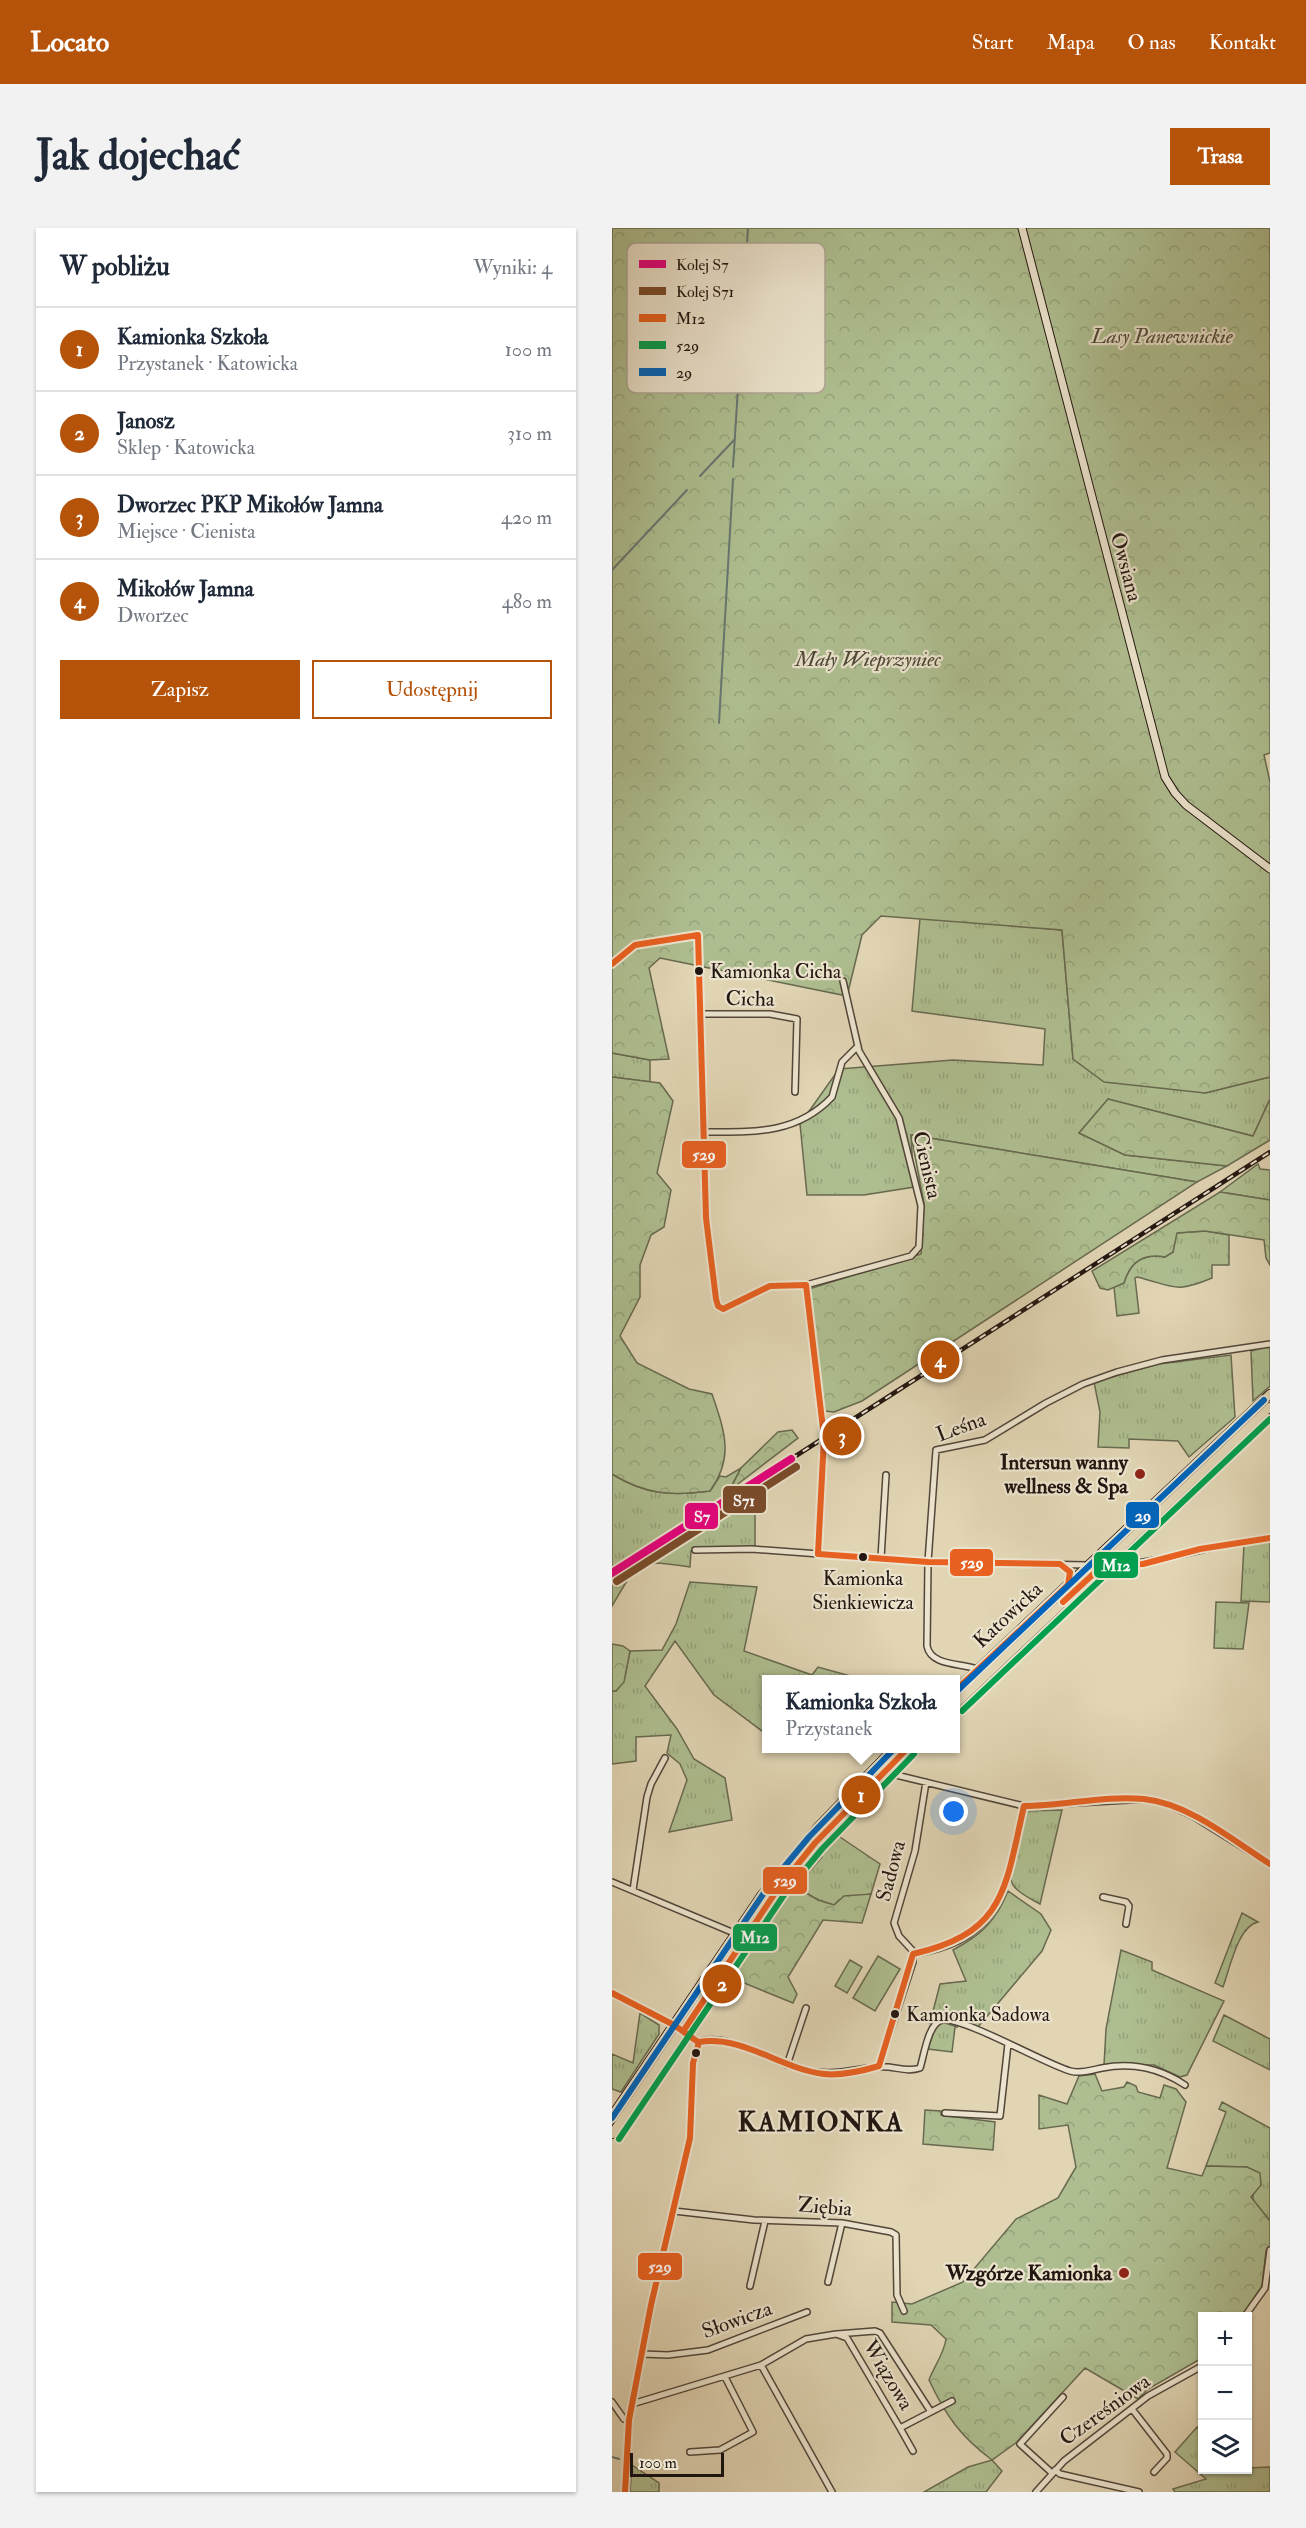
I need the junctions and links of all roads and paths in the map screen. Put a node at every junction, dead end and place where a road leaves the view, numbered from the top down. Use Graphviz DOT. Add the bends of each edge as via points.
graph roads {
  1 [pos="1022,228"];
  2 [pos="1270,869"];
  3 [pos="612,964"];
  4 [pos="843,981"];
  5 [pos="700,1014"];
  6 [pos="858,1046"];
  7 [pos="795,1092"];
  8 [pos="704,1132"];
  9 [pos="806,1286"];
  10 [pos="723,1309"];
  11 [pos="1270,1344"];
  12 [pos="1270,1395"];
  13 [pos="1270,1407"];
  14 [pos="886,1475"];
  15 [pos="1270,1538"];
  16 [pos="1126,1543"];
  17 [pos="695,1550"];
  18 [pos="818,1554"];
  19 [pos="881,1558"];
  20 [pos="928,1562"];
  21 [pos="1060,1564"];
  22 [pos="1088,1565"];
  23 [pos="1102,1566"];
  24 [pos="1128,1566"];
  25 [pos="1068,1585"];
  26 [pos="977,1669"];
  27 [pos="960,1686"];
  28 [pos="960,1700"];
  29 [pos="890,1753"];
  30 [pos="904,1753"];
  31 [pos="665,1758"];
  32 [pos="887,1768"];
  33 [pos="926,1782"];
  34 [pos="1024,1806"];
  35 [pos="1270,1864"];
  36 [pos="612,1882"];
  37 [pos="633,1890"];
  38 [pos="1103,1897"];
  39 [pos="1126,1924"];
  40 [pos="734,1933"];
  41 [pos="913,1954"];
  42 [pos="612,1993"];
  43 [pos="806,2008"];
  44 [pos="674,2025"];
  45 [pos="684,2030"];
  46 [pos="699,2042"];
  47 [pos="1008,2044"];
  48 [pos="787,2065"];
  49 [pos="879,2067"];
  50 [pos="1185,2085"];
  51 [pos="945,2113"];
  52 [pos="612,2116"];
  53 [pos="612,2134"];
  54 [pos="674,2211"];
  55 [pos="765,2221"];
  56 [pos="842,2223"];
  57 [pos="1270,2251"];
  58 [pos="828,2282"];
  59 [pos="750,2286"];
  60 [pos="904,2311"];
  61 [pos="807,2312"];
  62 [pos="1248,2312"];
  63 [pos="836,2334"];
  64 [pos="642,2354"];
  65 [pos="761,2365"];
  66 [pos="1198,2369"];
  67 [pos="725,2377"];
  68 [pos="1063,2397"];
  69 [pos="952,2401"];
  70 [pos="612,2402"];
  71 [pos="632,2404"];
  72 [pos="1132,2409"];
  73 [pos="931,2412"];
  74 [pos="629,2420"];
  75 [pos="900,2428"];
  76 [pos="913,2451"];
  77 [pos="690,2452"];
  78 [pos="1054,2471"];
  79 [pos="1154,2472"];
  80 [pos="625,2492"];
  81 [pos="832,2492"];
  82 [pos="1036,2492"];
  83 [pos="1139,2492"];
  1 -- 2 [label="street, Owsiana" via="1165,777 1186,805"];
  3 -- 5 [label="street, Cicha" via="635,945 698,935"];
  4 -- 6 [label="street, Cienista"];
  5 -- 7 [label="street, Cicha" via="797,1018"];
  5 -- 8 [label="street, Cicha"];
  6 -- 8 [label="street" via="842,1062 832,1097 799,1119 770,1131"];
  6 -- 9 [label="street, Cienista" via="899,1118 921,1206 919,1247 911,1256"];
  8 -- 10 [label="street, Cicha" via="706,1218 716,1299"];
  9 -- 10 [label="street, Cienista" via="770,1286"];
  9 -- 18 [label="street" via="824,1437"];
  11 -- 20 [label="street, Leśna" via="1162,1360 1117,1372 1046,1403 985,1440 936,1450"];
  12 -- 22 [label="main road, Katowicka"];
  13 -- 16 [label="main road, Katowicka"];
  14 -- 19 [label="street"];
  15 -- 24 [label="street"];
  16 -- 23 [label="main road, Katowicka"];
  16 -- 24 [label="street" via="1120,1558"];
  17 -- 18 [label="street"];
  18 -- 19 [label="street"];
  19 -- 20 [label="street"];
  20 -- 21 [label="street"];
  20 -- 26 [label="street, Leśna" via="928,1653 936,1660"];
  21 -- 22 [label="street"];
  21 -- 25 [label="street" via="1070,1572"];
  22 -- 25 [label="main road, Katowicka"];
  23 -- 24 [label="street"];
  23 -- 28 [label="main road, Katowicka"];
  25 -- 26 [label="main road, Katowicka"];
  26 -- 27 [label="main road, Katowicka"];
  29 -- 40 [label="main road" via="798,1849"];
  30 -- 32 [label="main road"];
  31 -- 37 [label="street" via="647,1797"];
  32 -- 33 [label="street" via="896,1775"];
  32 -- 45 [label="main road" via="777,1890"];
  33 -- 34 [label="street"];
  33 -- 41 [label="street, Sadowa" via="915,1851 894,1923"];
  34 -- 35 [label="street" via="1146,1799 1193,1816"];
  34 -- 41 [label="street" via="1004,1891 986,1920 959,1942 937,1951"];
  36 -- 37 [label="street"];
  37 -- 40 [label="street"];
  38 -- 39 [label="street" via="1126,1902"];
  40 -- 44 [label="main road"];
  41 -- 49 [label="street"];
  42 -- 44 [label="street"];
  43 -- 48 [label="street"];
  44 -- 45 [label="street"];
  44 -- 52 [label="main road"];
  45 -- 46 [label="street"];
  45 -- 53 [label="main road"];
  46 -- 48 [label="street" via="720,2039"];
  46 -- 54 [label="street" via="693,2063 690,2138"];
  47 -- 49 [label="street" via="939,2020 933,2027 920,2068"];
  47 -- 50 [label="street" via="1070,2071 1145,2067 1166,2073"];
  47 -- 51 [label="street" via="1000,2116"];
  48 -- 49 [label="street" via="825,2074"];
  54 -- 55 [label="street, Ziębia"];
  54 -- 64 [label="street"];
  55 -- 56 [label="street, Ziębia"];
  55 -- 59 [label="street"];
  56 -- 58 [label="street"];
  56 -- 60 [label="street, Ziębia" via="896,2235 897,2295"];
  57 -- 62 [label="street" via="1265,2288"];
  61 -- 64 [label="street, Słowicza" via="708,2350"];
  63 -- 65 [label="street, Wiązowa" via="806,2339"];
  63 -- 73 [label="street" via="880,2333"];
  63 -- 75 [label="street, Wiązowa" via="847,2338"];
  64 -- 71 [label="street"];
  65 -- 67 [label="street, Wiązowa"];
  65 -- 81 [label="street"];
  66 -- 72 [label="street, Czereśniowa"];
  67 -- 71 [label="street, Wiązowa"];
  67 -- 77 [label="street" via="753,2432 720,2450"];
  68 -- 78 [label="street" via="1020,2444"];
  69 -- 73 [label="street, Wiązowa"];
  70 -- 74 [label="street"];
  71 -- 74 [label="street"];
  72 -- 78 [label="street, Czereśniowa"];
  72 -- 79 [label="street" via="1167,2454"];
  73 -- 75 [label="street, Wiązowa"];
  74 -- 80 [label="street"];
  75 -- 76 [label="street"];
  78 -- 82 [label="street, Czereśniowa"];
  78 -- 83 [label="street"];
}
